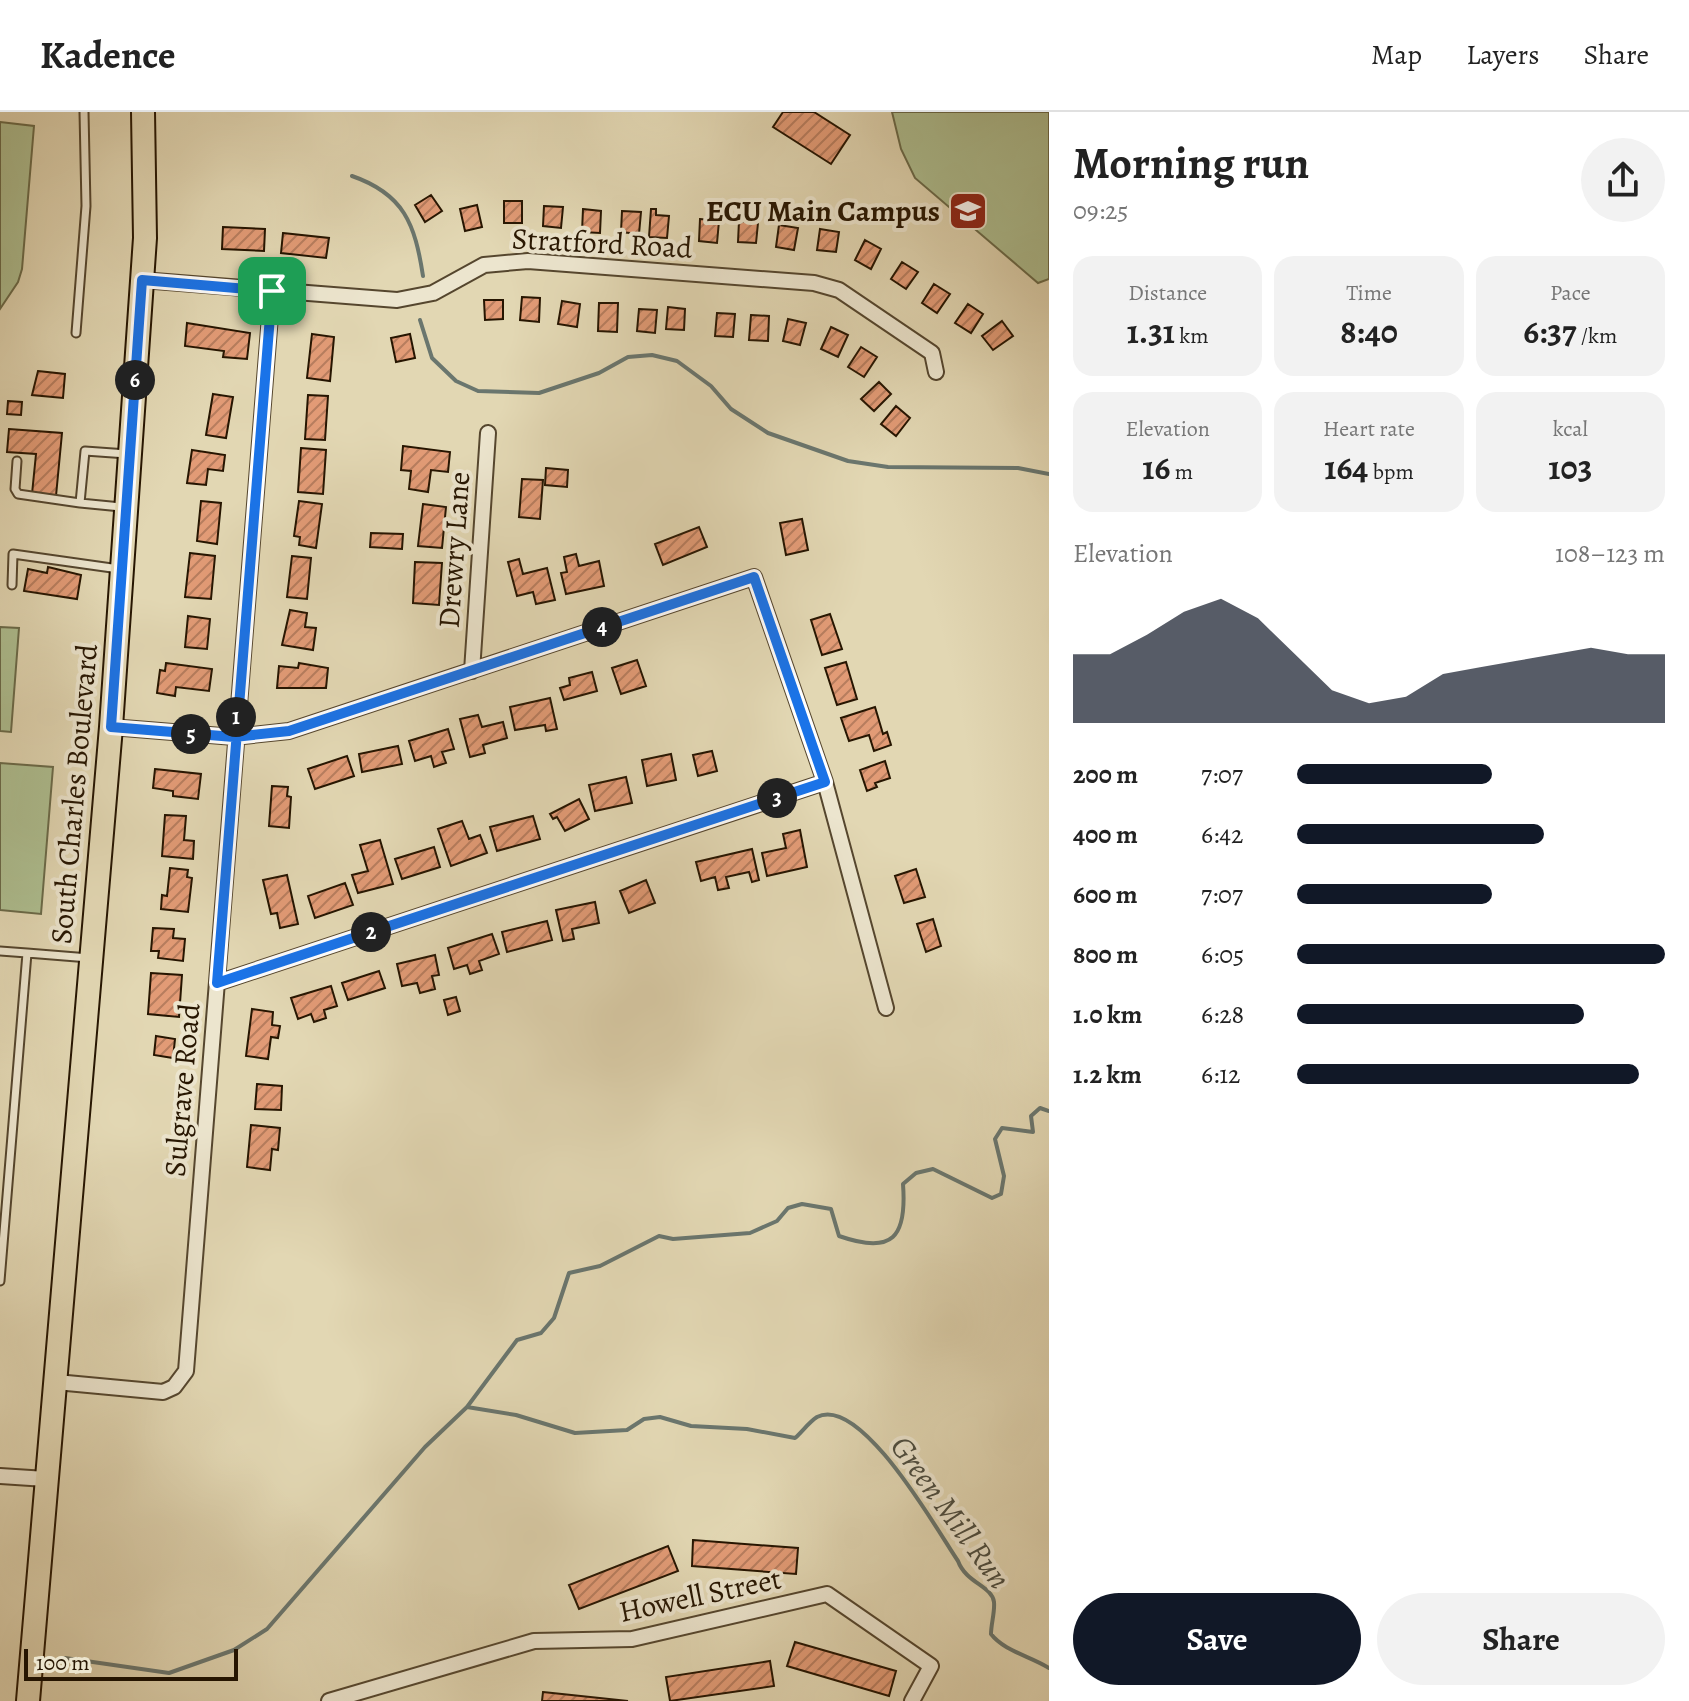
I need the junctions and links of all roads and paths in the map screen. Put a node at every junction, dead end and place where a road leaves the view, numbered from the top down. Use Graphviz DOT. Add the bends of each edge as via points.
graph roads {
  1 [pos="84,112"];
  2 [pos="143,112"];
  3 [pos="142,280"];
  4 [pos="272,291"];
  5 [pos="76,333"];
  6 [pos="936,372"];
  7 [pos="488,433"];
  8 [pos="130,454"];
  9 [pos="17,461"];
  10 [pos="80,503"];
  11 [pos="126,507"];
  12 [pos="122,569"];
  13 [pos="12,585"];
  14 [pos="472,671"];
  15 [pos="111,727"];
  16 [pos="234,737"];
  17 [pos="825,782"];
  18 [pos="0,951"];
  19 [pos="27,953"];
  20 [pos="91,958"];
  21 [pos="217,983"];
  22 [pos="886,1008"];
  23 [pos="0,1281"];
  24 [pos="56,1382"];
  25 [pos="0,1476"];
  26 [pos="46,1479"];
  27 [pos="28,1701"];
  28 [pos="329,1701"];
  29 [pos="912,1701"];
  1 -- 5 [label="lane" via="86,206"];
  2 -- 3 [label="main road, South Charles Boulevard"];
  3 -- 4 [label="street, Stratford Road"];
  3 -- 8 [label="main road, South Charles Boulevard"];
  4 -- 6 [label="street, Stratford Road" via="397,300 433,293 484,265 528,261 814,283 839,290 932,353"];
  4 -- 16 [label="street, Sulgrave Road"];
  7 -- 14 [label="street, Drewry Lane"];
  8 -- 10 [label="lane" via="85,451"];
  8 -- 11 [label="main road, South Charles Boulevard"];
  9 -- 10 [label="lane" via="18,494"];
  10 -- 11 [label="lane"];
  11 -- 12 [label="main road, South Charles Boulevard"];
  12 -- 13 [label="lane" via="13,554"];
  12 -- 15 [label="main road, South Charles Boulevard"];
  14 -- 16 [label="street" via="289,731"];
  14 -- 17 [label="street" via="754,577"];
  15 -- 16 [label="street"];
  15 -- 20 [label="main road, South Charles Boulevard"];
  16 -- 21 [label="street, Sulgrave Road"];
  17 -- 21 [label="street"];
  17 -- 22 [label="street"];
  18 -- 19 [label="lane"];
  19 -- 20 [label="lane"];
  19 -- 23 [label="lane"];
  20 -- 24 [label="main road, South Charles Boulevard"];
  21 -- 24 [label="street, Sulgrave Road" via="186,1371 163,1392"];
  24 -- 26 [label="main road, South Charles Boulevard"];
  25 -- 26 [label="street"];
  26 -- 27 [label="main road, South Charles Boulevard"];
  28 -- 29 [label="street, Howell Street" via="534,1641 632,1639 827,1594 931,1666"];
}
